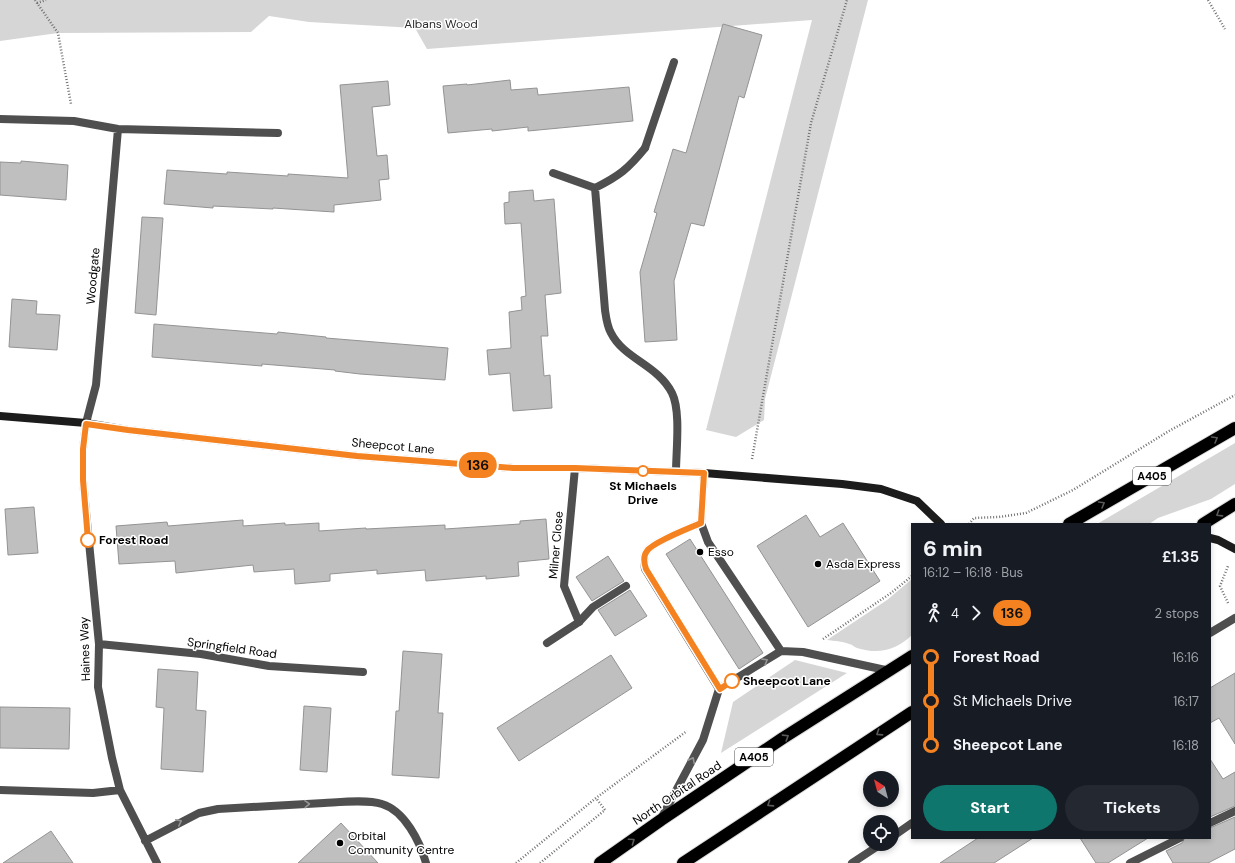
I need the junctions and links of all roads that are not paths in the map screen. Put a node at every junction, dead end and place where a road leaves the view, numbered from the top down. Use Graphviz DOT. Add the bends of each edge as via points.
graph roads {
  1 [pos="674,62"];
  2 [pos="0,119"];
  3 [pos="118,129"];
  4 [pos="278,133"];
  5 [pos="553,173"];
  6 [pos="595,188"];
  7 [pos="0,416"];
  8 [pos="86,424"];
  9 [pos="1235,428"];
  10 [pos="575,468"];
  11 [pos="676,472"];
  12 [pos="704,473"];
  13 [pos="1235,504"];
  14 [pos="701,523"];
  15 [pos="940,523"];
  16 [pos="1070,523"];
  17 [pos="1205,523"];
  18 [pos="1211,538"];
  19 [pos="1235,549"];
  20 [pos="626,586"];
  21 [pos="1235,618"];
  22 [pos="579,622"];
  23 [pos="1211,631"];
  24 [pos="546,643"];
  25 [pos="99,644"];
  26 [pos="781,651"];
  27 [pos="911,657"];
  28 [pos="891,671"];
  29 [pos="363,672"];
  30 [pos="720,689"];
  31 [pos="911,713"];
  32 [pos="0,790"];
  33 [pos="120,790"];
  34 [pos="1235,811"];
  35 [pos="661,820"];
  36 [pos="1211,823"];
  37 [pos="911,824"];
  38 [pos="899,831"];
  39 [pos="1178,839"];
  40 [pos="145,841"];
  41 [pos="870,851"];
  42 [pos="157,863"];
  43 [pos="426,863"];
  44 [pos="600,863"];
  45 [pos="683,863"];
  46 [pos="852,863"];
  47 [pos="1130,863"];
  1 -- 6 [label="street" via="644,148 630,166 614,179"];
  2 -- 3 [label="street" via="74,121"];
  3 -- 4 [label="street"];
  3 -- 8 [label="street, Woodgate" via="96,385"];
  5 -- 6 [label="street"];
  6 -- 11 [label="street" via="607,322 618,344 654,370 672,393 676,409"];
  7 -- 8 [label="street, Sheepcot Lane"];
  8 -- 10 [label="street, Sheepcot Lane" via="357,456 513,468"];
  8 -- 25 [label="street, Haines Way" via="83,480"];
  16 -- 9 [label="highway, A405, one-way"];
  10 -- 11 [label="street, Sheepcot Lane"];
  10 -- 22 [label="street, Milner Close" via="564,586"];
  11 -- 12 [label="street, Sheepcot Lane"];
  12 -- 14 [label="street"];
  12 -- 15 [label="street, Sheepcot Lane" via="881,489 917,501"];
  13 -- 17 [label="highway, one-way"];
  14 -- 26 [label="street" via="708,542"];
  14 -- 30 [label="street" via="672,535 648,550 644,560 646,569"];
  18 -- 19 [label="street"];
  20 -- 22 [label="street" via="593,607"];
  21 -- 23 [label="street"];
  22 -- 24 [label="street"];
  25 -- 29 [label="street, Springfield Road" via="201,654 270,666"];
  25 -- 33 [label="street, Haines Way" via="98,687"];
  26 -- 28 [label="street" via="803,652"];
  30 -- 26 [label="street, one-way"];
  27 -- 28 [label="highway, North Orbital Road / A405"];
  35 -- 28 [label="highway, North Orbital Road / A405, one-way" via="783,738"];
  35 -- 30 [label="street, one-way" via="703,740"];
  31 -- 45 [label="highway, one-way"];
  32 -- 33 [label="street" via="93,793"];
  33 -- 40 [label="street, Haines Way"];
  34 -- 36 [label="street"];
  44 -- 35 [label="highway, North Orbital Road / A405, one-way"];
  37 -- 38 [label="street"];
  39 -- 47 [label="street"];
  40 -- 42 [label="street, Haines Way"];
  40 -- 43 [label="street, one-way" via="198,813 211,810 358,801 383,804 406,821 422,848"];
  41 -- 46 [label="street"];
}
